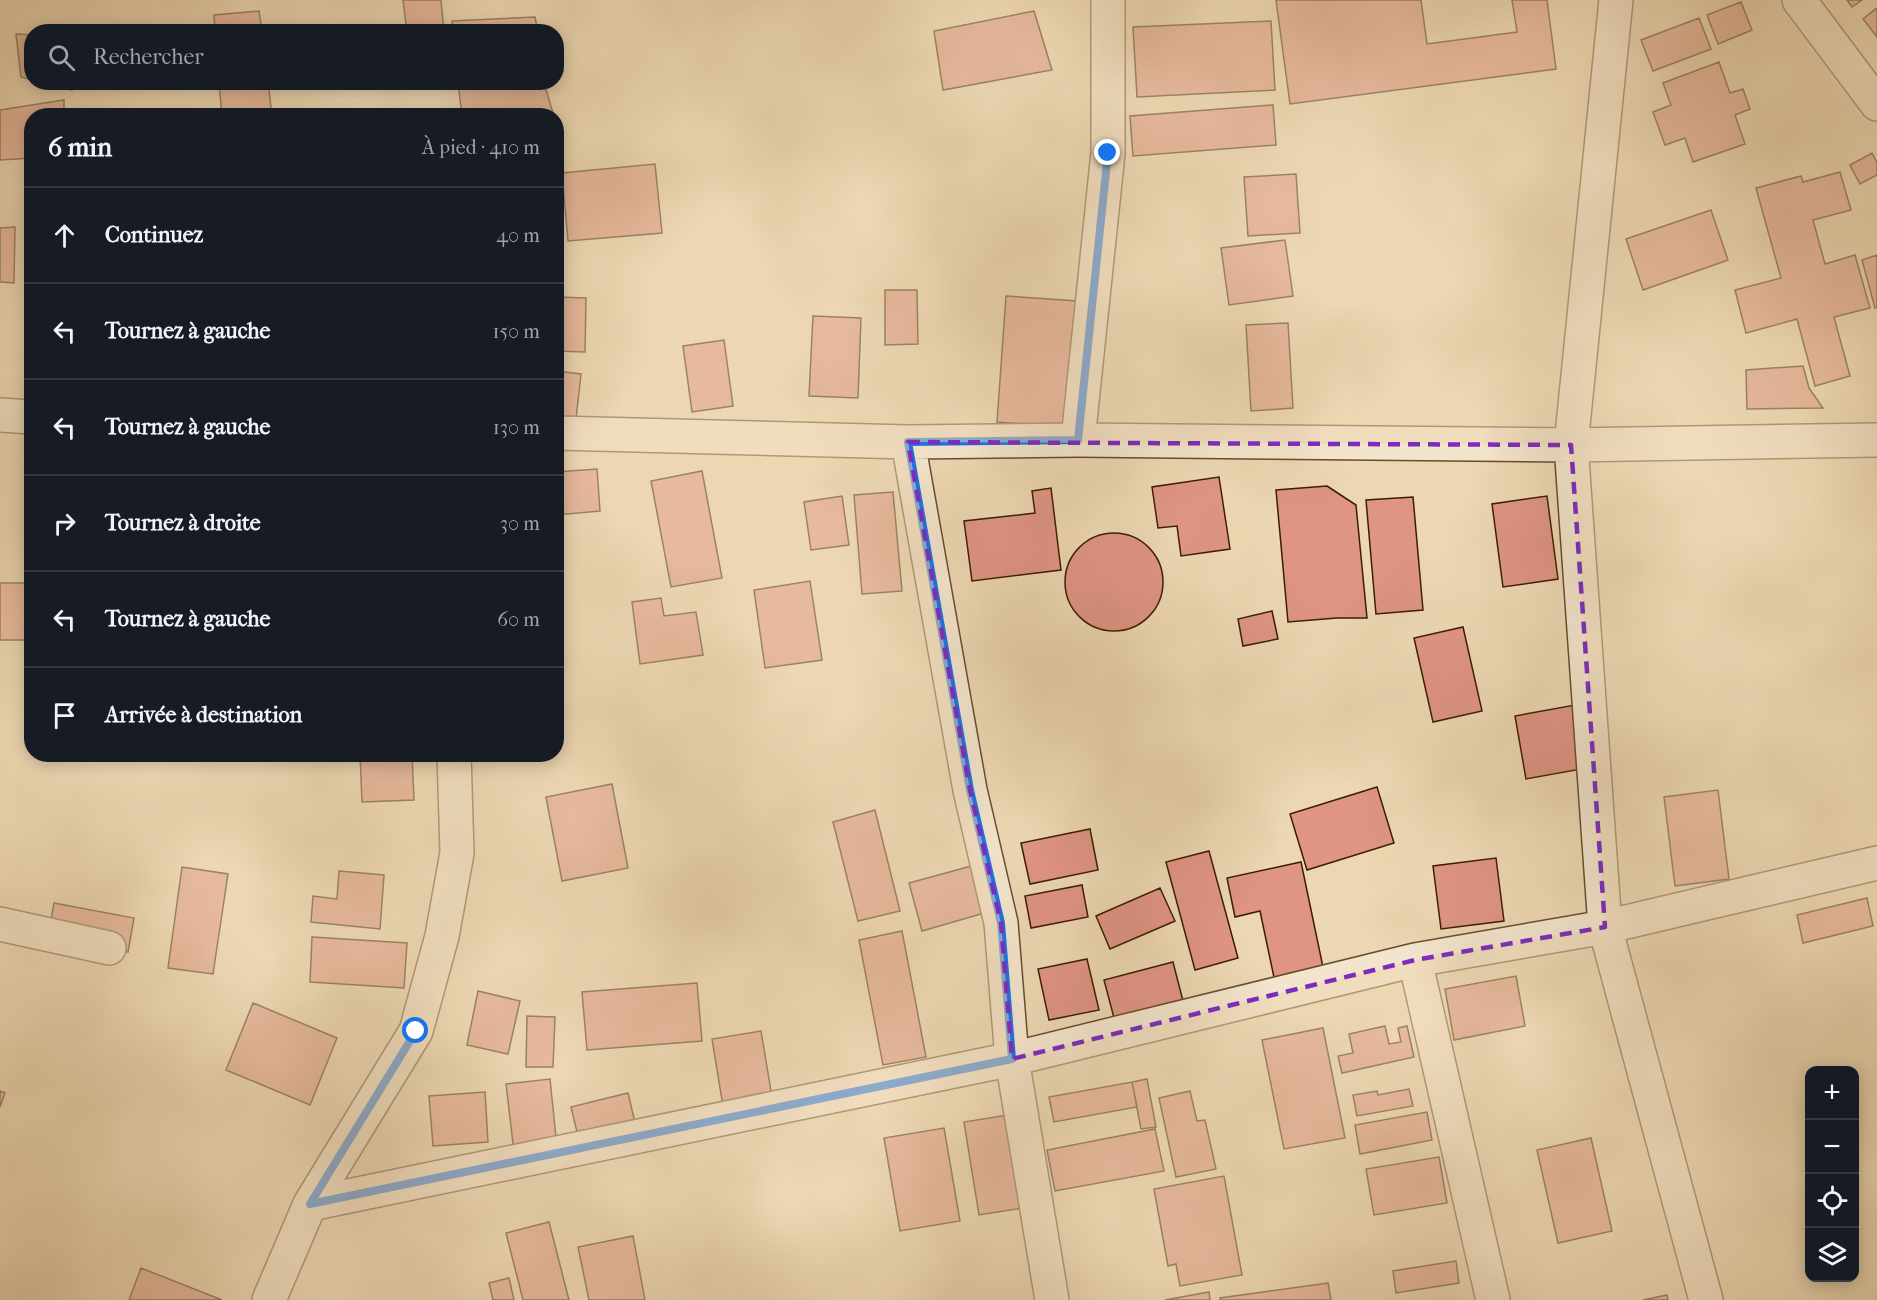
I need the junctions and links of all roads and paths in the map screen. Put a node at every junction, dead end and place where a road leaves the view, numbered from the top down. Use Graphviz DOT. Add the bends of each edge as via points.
graph roads {
  1 [pos="1108,0"];
  2 [pos="1616,0"];
  3 [pos="1799,0"];
  4 [pos="1877,104"];
  5 [pos="0,415"];
  6 [pos="24,416"];
  7 [pos="564,433"];
  8 [pos="1078,440"];
  9 [pos="1877,440"];
  10 [pos="908,442"];
  11 [pos="1570,445"];
  12 [pos="454,762"];
  13 [pos="1877,863"];
  14 [pos="0,924"];
  15 [pos="1605,927"];
  16 [pos="109,948"];
  17 [pos="1415,960"];
  18 [pos="1012,1059"];
  19 [pos="310,1204"];
  20 [pos="269,1300"];
  21 [pos="1052,1300"];
  22 [pos="1493,1300"];
  23 [pos="1706,1300"];
  1 -- 8 [label="street" via="1108,153"];
  2 -- 11 [label="street"];
  3 -- 4 [label="street"];
  5 -- 6 [label="street"];
  7 -- 10 [label="street"];
  8 -- 10 [label="street"];
  8 -- 11 [label="street"];
  9 -- 11 [label="street"];
  10 -- 18 [label="street" via="970,790 1001,923"];
  11 -- 15 [label="street"];
  12 -- 19 [label="street" via="456,853 442,936 416,1031"];
  13 -- 15 [label="street"];
  14 -- 16 [label="street"];
  15 -- 17 [label="street"];
  15 -- 23 [label="street"];
  17 -- 18 [label="street"];
  17 -- 22 [label="street"];
  18 -- 19 [label="street"];
  18 -- 21 [label="street"];
  19 -- 20 [label="street"];
}
